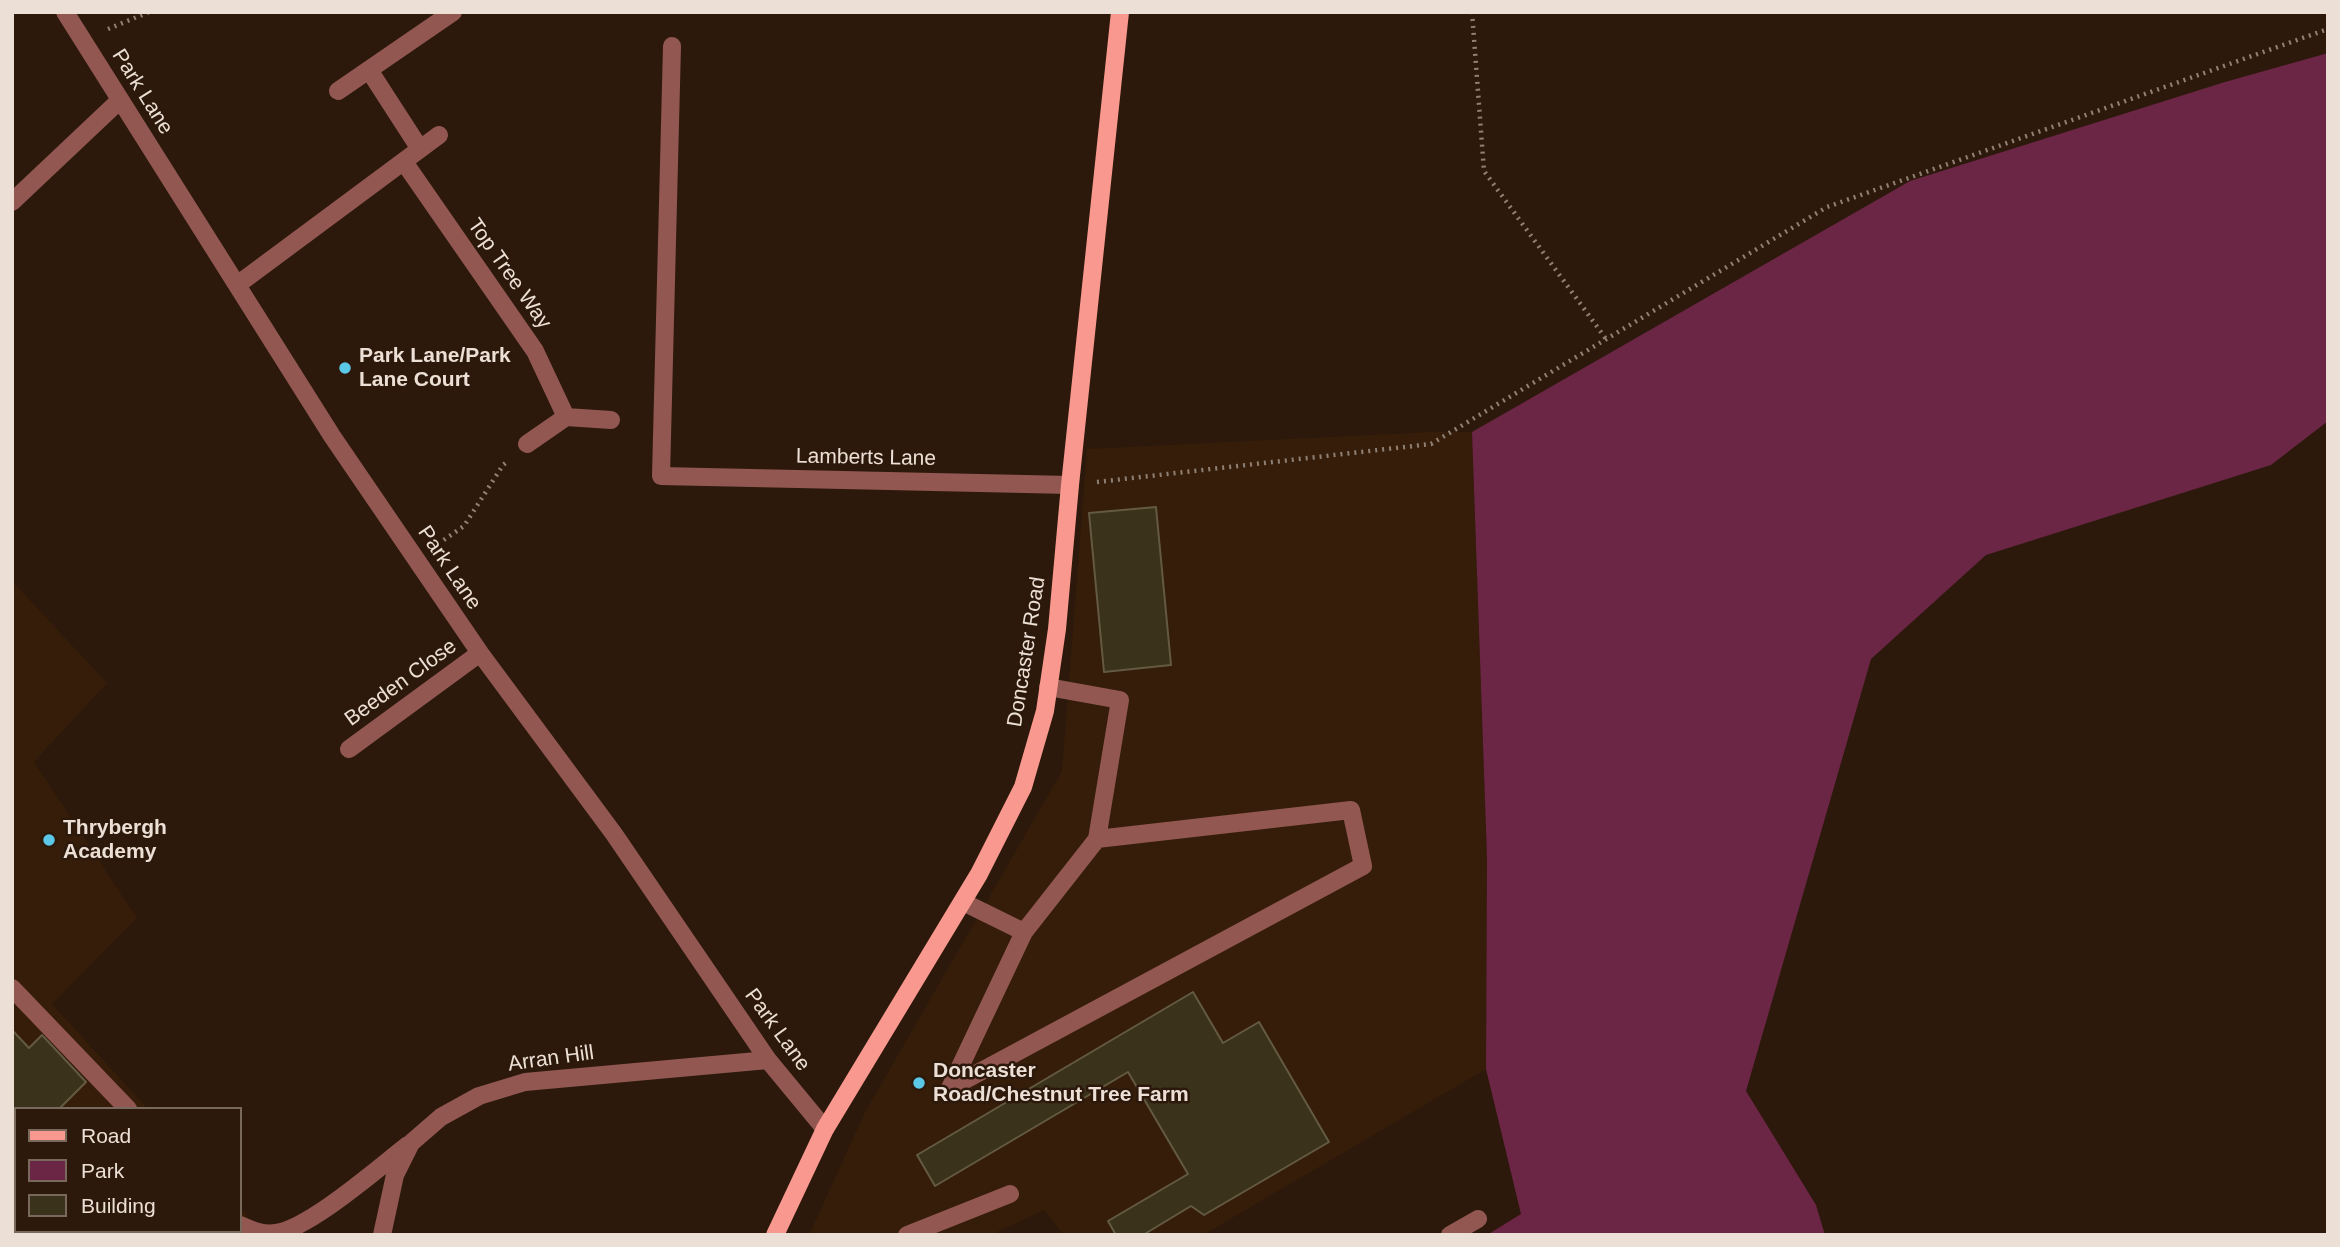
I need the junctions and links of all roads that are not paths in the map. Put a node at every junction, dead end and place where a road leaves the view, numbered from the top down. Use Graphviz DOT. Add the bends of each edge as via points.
graph roads {
  1 [pos="65,12"];
  2 [pos="453,12"];
  3 [pos="1120,12"];
  4 [pos="672,46"];
  5 [pos="369,70"];
  6 [pos="338,91"];
  7 [pos="120,100"];
  8 [pos="439,135"];
  9 [pos="420,149"];
  10 [pos="404,162"];
  11 [pos="12,202"];
  12 [pos="237,285"];
  13 [pos="566,417"];
  14 [pos="611,420"];
  15 [pos="527,444"];
  16 [pos="1070,485"];
  17 [pos="480,653"];
  18 [pos="1048,687"];
  19 [pos="349,749"];
  20 [pos="1097,839"];
  21 [pos="963,902"];
  22 [pos="1024,932"];
  23 [pos="12,988"];
  24 [pos="768,1060"];
  25 [pos="126,1107"];
  26 [pos="825,1129"];
  27 [pos="411,1143"];
  28 [pos="1010,1194"];
  29 [pos="1478,1219"];
  30 [pos="249,1230"];
  31 [pos="382,1235"];
  32 [pos="775,1235"];
  33 [pos="907,1235"];
  34 [pos="1451,1235"];
  1 -- 7 [label="street, Park Lane"];
  2 -- 5 [label="street"];
  3 -- 16 [label="main road, Doncaster Road"];
  4 -- 16 [label="street, Lamberts Lane" via="661,476"];
  5 -- 6 [label="street"];
  5 -- 9 [label="street"];
  7 -- 11 [label="street"];
  7 -- 12 [label="street, Park Lane"];
  8 -- 9 [label="street"];
  9 -- 10 [label="street"];
  10 -- 12 [label="street"];
  10 -- 13 [label="street, Top Tree Way" via="535,351"];
  12 -- 17 [label="street, Park Lane" via="332,436"];
  13 -- 14 [label="street"];
  13 -- 15 [label="street"];
  16 -- 18 [label="main road, Doncaster Road"];
  17 -- 19 [label="street, Beeden Close"];
  17 -- 24 [label="street, Park Lane" via="614,834"];
  18 -- 20 [label="street" via="1120,700"];
  18 -- 21 [label="main road, Doncaster Road" via="1023,787"];
  20 -- 22 [label="street"];
  20 -- 22 [label="street" via="1351,810 1363,866 950,1088"];
  21 -- 22 [label="street"];
  21 -- 26 [label="main road, Doncaster Road"];
  23 -- 25 [label="street"];
  24 -- 26 [label="street, Park Lane"];
  24 -- 27 [label="street, Arran Hill" via="525,1082 478,1096 441,1117"];
  26 -- 32 [label="main road, Doncaster Road"];
  27 -- 30 [label="street" via="300,1226 275,1234"];
  27 -- 31 [label="street, Arran Hill" via="395,1175"];
  28 -- 33 [label="street"];
  29 -- 34 [label="street"];
}
